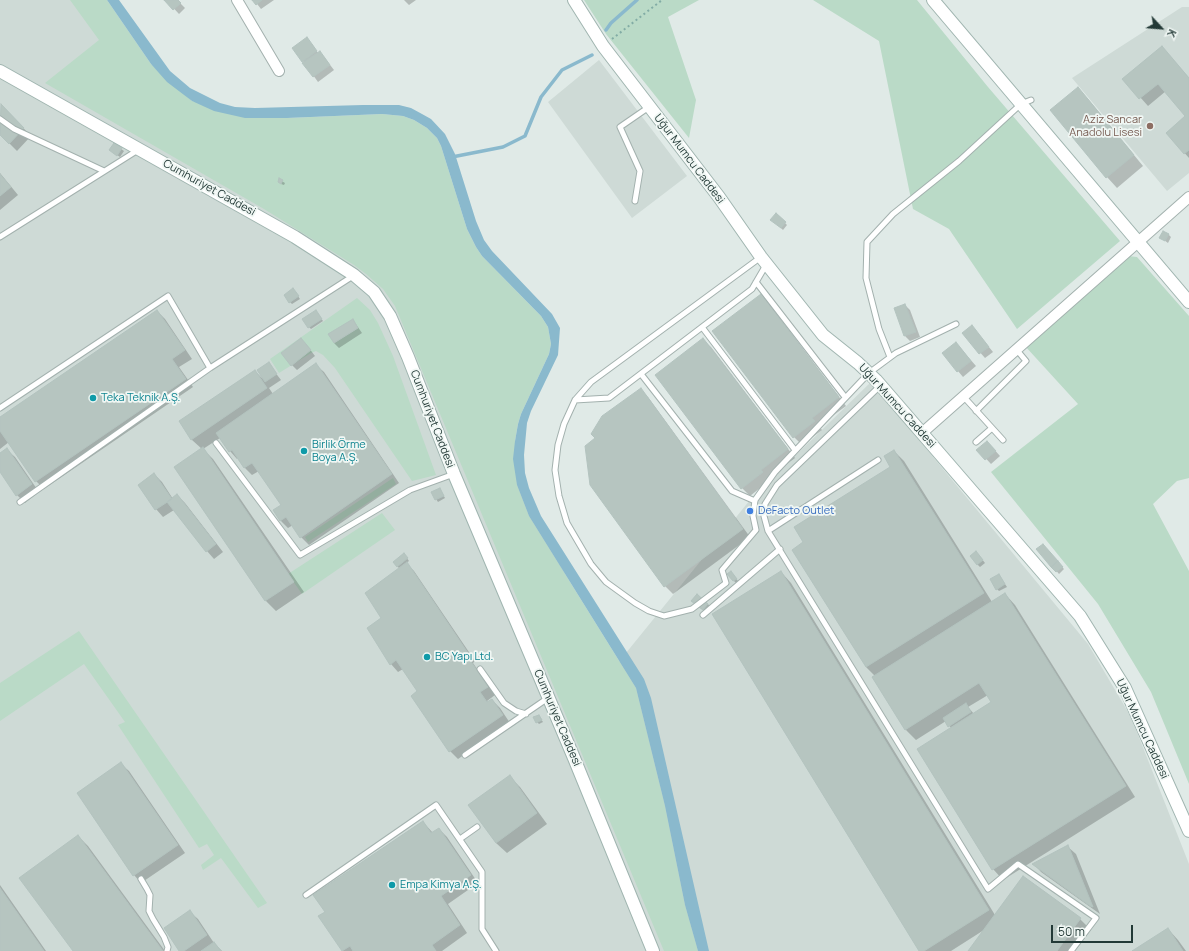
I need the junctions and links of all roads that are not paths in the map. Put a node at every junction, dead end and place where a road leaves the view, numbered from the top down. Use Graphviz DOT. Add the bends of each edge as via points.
graph roads {
  1 [pos="237,0"];
  2 [pos="574,0"];
  3 [pos="933,0"];
  4 [pos="0,71"];
  5 [pos="279,71"];
  6 [pos="1026,102"];
  7 [pos="650,106"];
  8 [pos="0,119"];
  9 [pos="138,149"];
  10 [pos="104,171"];
  11 [pos="1189,197"];
  12 [pos="635,201"];
  13 [pos="0,237"];
  14 [pos="1138,240"];
  15 [pos="764,261"];
  16 [pos="354,275"];
  17 [pos="756,282"];
  18 [pos="1189,302"];
  19 [pos="956,324"];
  20 [pos="702,327"];
  21 [pos="1016,349"];
  22 [pos="890,357"];
  23 [pos="210,368"];
  24 [pos="869,373"];
  25 [pos="641,374"];
  26 [pos="881,385"];
  27 [pos="963,396"];
  28 [pos="845,397"];
  29 [pos="575,400"];
  30 [pos="0,408"];
  31 [pos="976,411"];
  32 [pos="992,428"];
  33 [pos="922,433"];
  34 [pos="1003,440"];
  35 [pos="976,442"];
  36 [pos="216,443"];
  37 [pos="795,450"];
  38 [pos="878,460"];
  39 [pos="454,474"];
  40 [pos="755,501"];
  41 [pos="20,502"];
  42 [pos="768,531"];
  43 [pos="780,549"];
  44 [pos="703,615"];
  45 [pos="480,669"];
  46 [pos="549,698"];
  47 [pos="526,714"];
  48 [pos="465,755"];
  49 [pos="477,827"];
  50 [pos="1189,831"];
  51 [pos="460,840"];
  52 [pos="141,879"];
  53 [pos="306,895"];
  54 [pos="167,951"];
  55 [pos="496,951"];
  56 [pos="654,951"];
  57 [pos="1072,951"];
  1 -- 5 [label="street"];
  2 -- 7 [label="street, Uğur Mumcu Caddesi" via="603,46"];
  3 -- 6 [label="street"];
  4 -- 9 [label="street, Cumhuriyet Caddesi"];
  6 -- 14 [label="street"];
  6 -- 22 [label="lane" via="893,214 867,242 866,278 879,329"];
  7 -- 12 [label="lane" via="620,127 640,171"];
  7 -- 15 [label="street, Uğur Mumcu Caddesi"];
  8 -- 10 [label="lane" via="14,129"];
  9 -- 10 [label="lane"];
  9 -- 16 [label="street, Cumhuriyet Caddesi" via="295,236"];
  10 -- 13 [label="lane"];
  11 -- 14 [label="street"];
  14 -- 18 [label="street"];
  14 -- 21 [label="street"];
  15 -- 17 [label="lane"];
  15 -- 24 [label="street, Uğur Mumcu Caddesi" via="823,336"];
  15 -- 29 [label="lane" via="591,382"];
  16 -- 23 [label="lane"];
  16 -- 39 [label="street, Cumhuriyet Caddesi" via="374,292 390,316"];
  17 -- 20 [label="lane" via="752,289"];
  17 -- 28 [label="lane"];
  19 -- 22 [label="lane"];
  20 -- 25 [label="lane"];
  20 -- 37 [label="lane"];
  21 -- 27 [label="street"];
  21 -- 31 [label="lane" via="1026,361"];
  22 -- 24 [label="lane"];
  23 -- 30 [label="lane" via="168,296"];
  23 -- 41 [label="lane"];
  24 -- 26 [label="street, Uğur Mumcu Caddesi"];
  24 -- 28 [label="lane"];
  25 -- 29 [label="lane" via="609,398"];
  25 -- 40 [label="lane" via="732,491"];
  26 -- 33 [label="street, Uğur Mumcu Caddesi"];
  26 -- 42 [label="lane" via="777,486 765,504 764,516"];
  27 -- 31 [label="lane"];
  27 -- 33 [label="street"];
  28 -- 37 [label="lane"];
  29 -- 40 [label="lane" via="564,424 555,470 567,523 606,582 649,611 664,616 692,610 726,583 722,570 756,530 753,516"];
  31 -- 32 [label="lane"];
  32 -- 34 [label="lane"];
  32 -- 35 [label="lane"];
  33 -- 50 [label="street, Uğur Mumcu Caddesi" via="1080,616 1125,688"];
  36 -- 39 [label="lane" via="300,555 410,490"];
  37 -- 40 [label="lane" via="775,472"];
  38 -- 42 [label="lane"];
  39 -- 46 [label="street, Cumhuriyet Caddesi"];
  42 -- 43 [label="lane"];
  43 -- 44 [label="lane"];
  43 -- 57 [label="lane" via="988,889 1018,864 1096,918"];
  45 -- 47 [label="lane" via="504,703"];
  46 -- 47 [label="lane"];
  46 -- 56 [label="street, Cumhuriyet Caddesi"];
  47 -- 48 [label="lane"];
  49 -- 51 [label="lane"];
  51 -- 53 [label="lane" via="436,805"];
  51 -- 55 [label="lane" via="482,872 482,929"];
  52 -- 54 [label="lane" via="150,895 149,911 164,937"];
}
